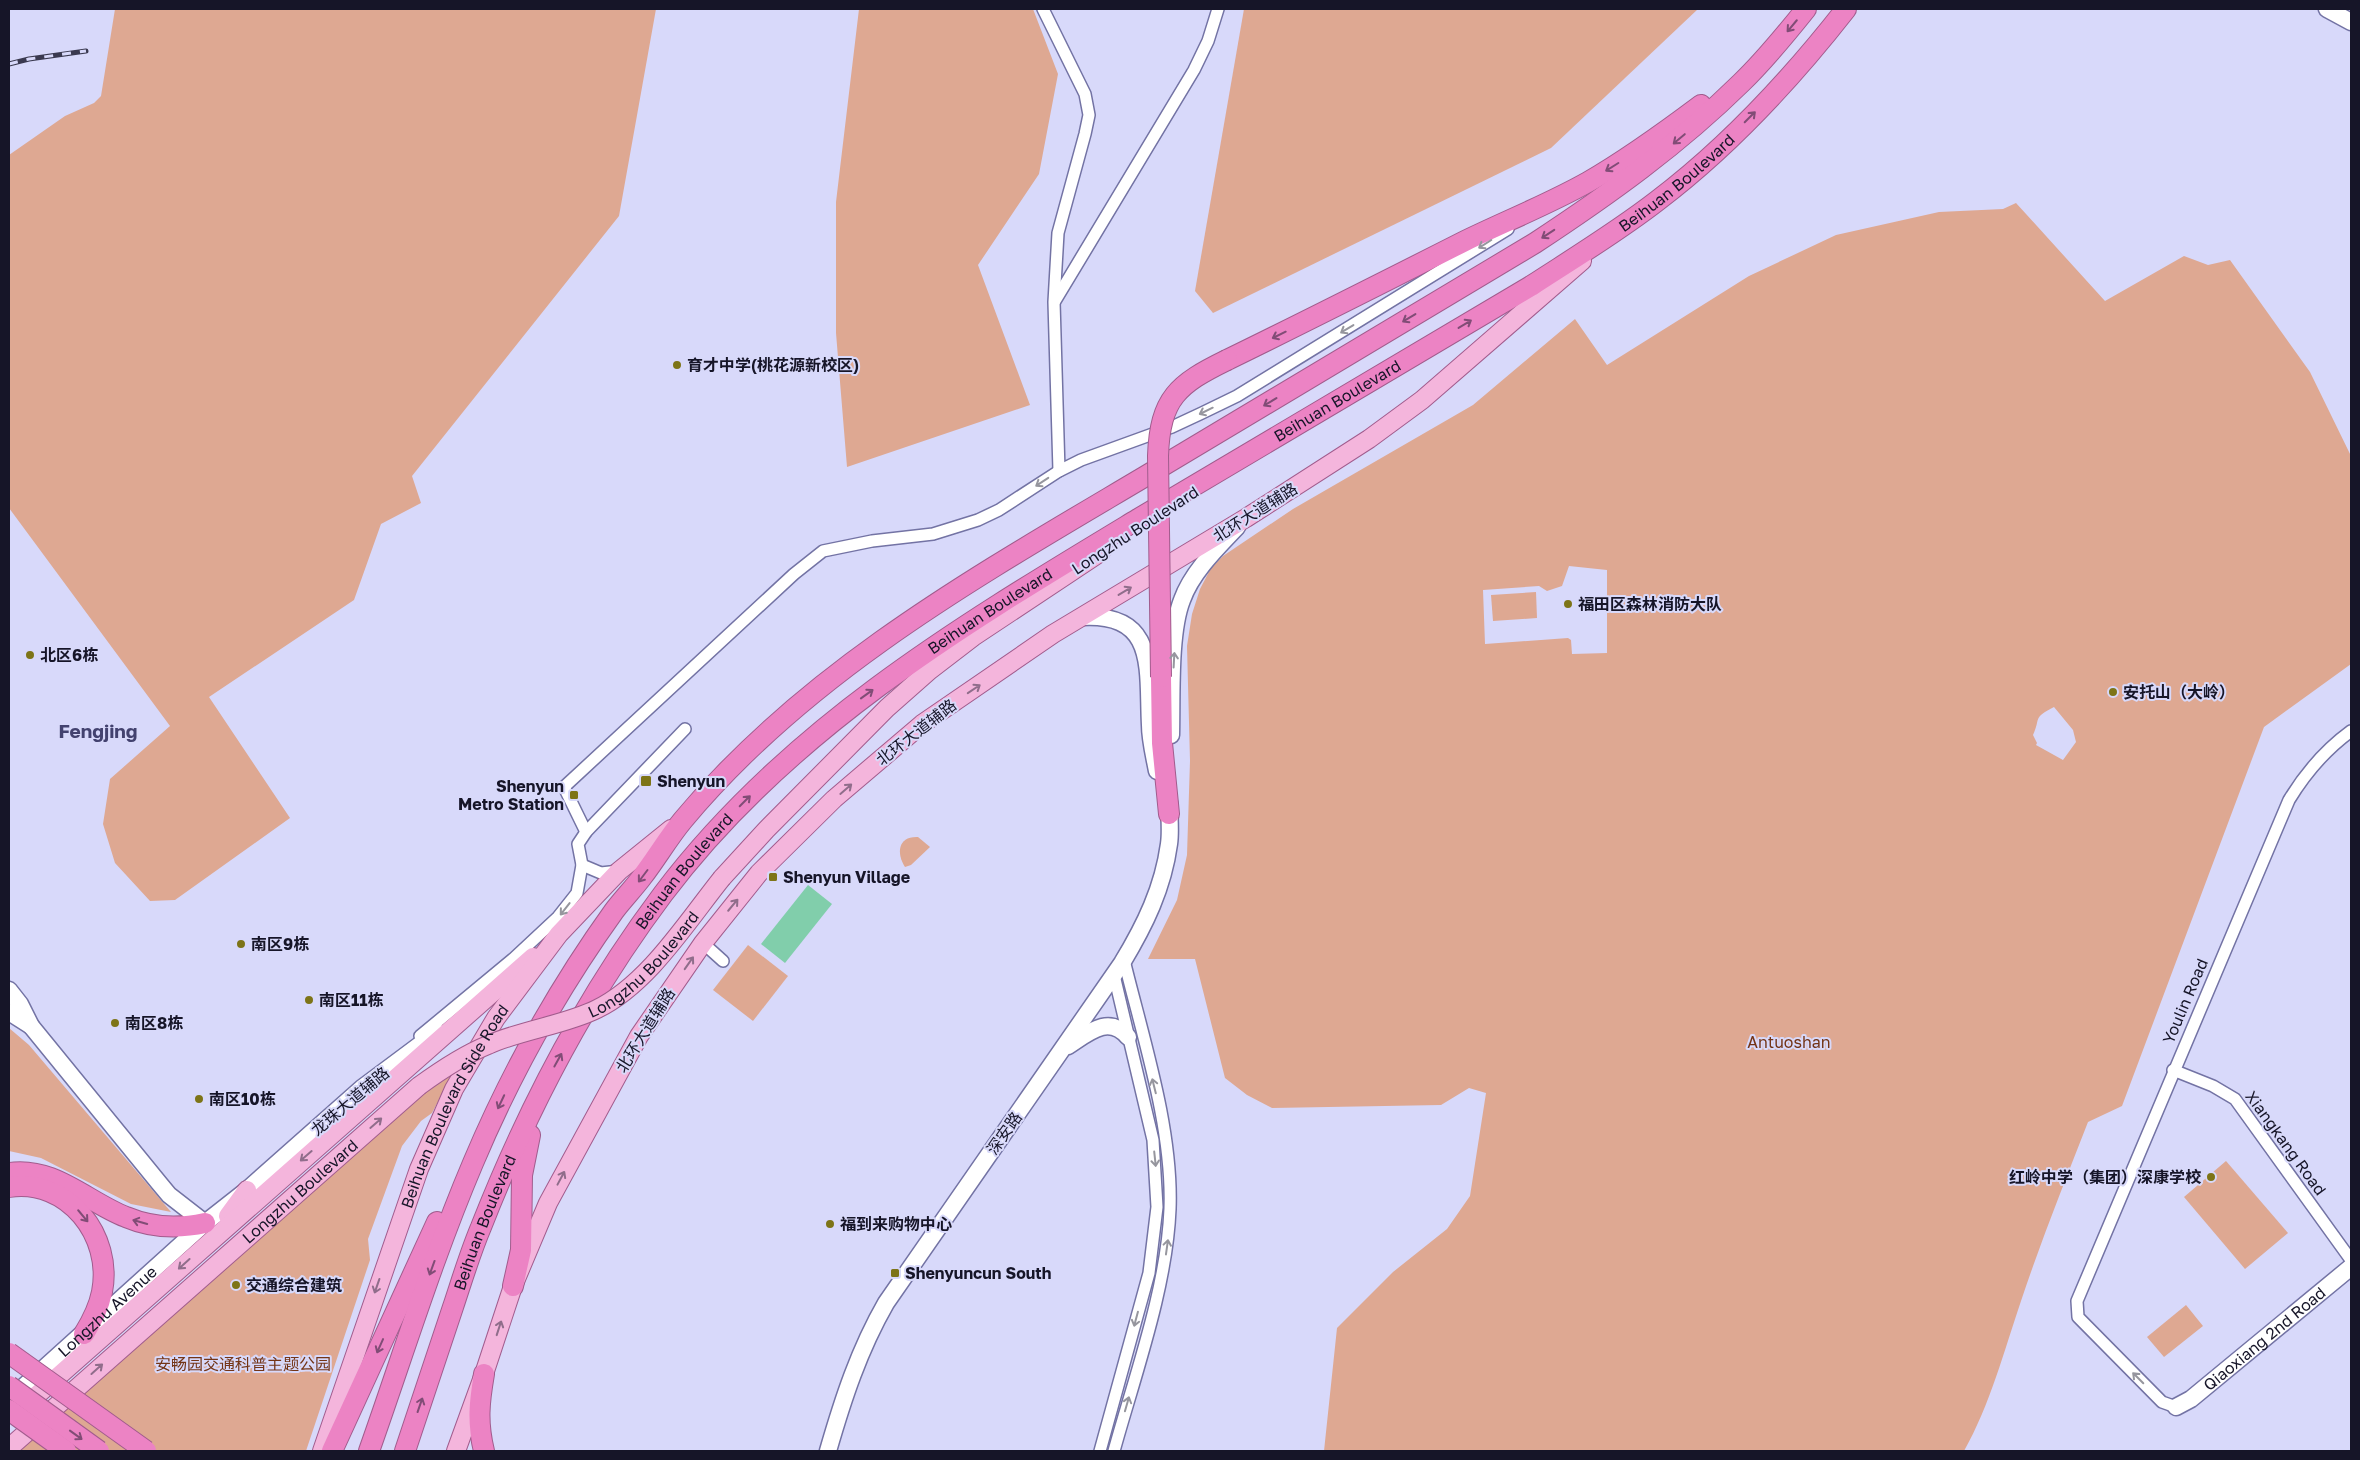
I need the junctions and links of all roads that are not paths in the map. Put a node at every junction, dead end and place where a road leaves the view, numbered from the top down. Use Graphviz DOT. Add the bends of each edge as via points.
graph roads {
  1 [pos="1043,9"];
  2 [pos="1218,9"];
  3 [pos="1806,9"];
  4 [pos="1846,9"];
  5 [pos="2327,9"];
  6 [pos="2351,21"];
  7 [pos="1777,44"];
  8 [pos="1540,208"];
  9 [pos="1620,228"];
  10 [pos="1054,302"];
  11 [pos="1258,447"];
  12 [pos="1059,471"];
  13 [pos="1246,518"];
  14 [pos="1082,617"];
  15 [pos="685,728"];
  16 [pos="2351,731"];
  17 [pos="1169,814"];
  18 [pos="681,822"];
  19 [pos="586,832"];
  20 [pos="582,864"];
  21 [pos="619,871"];
  22 [pos="560,934"];
  23 [pos="702,943"];
  24 [pos="1124,960"];
  25 [pos="723,961"];
  26 [pos="1114,975"];
  27 [pos="500,986"];
  28 [pos="9,990"];
  29 [pos="9,1012"];
  30 [pos="31,1026"];
  31 [pos="1128,1036"];
  32 [pos="1062,1050"];
  33 [pos="2173,1070"];
  34 [pos="548,1080"];
  35 [pos="362,1088"];
  36 [pos="473,1162"];
  37 [pos="9,1173"];
  38 [pos="9,1187"];
  39 [pos="247,1190"];
  40 [pos="208,1232"];
  41 [pos="2351,1260"];
  42 [pos="2351,1267"];
  43 [pos="512,1286"];
  44 [pos="84,1334"];
  45 [pos="9,1353"];
  46 [pos="484,1374"];
  47 [pos="9,1386"];
  48 [pos="9,1400"];
  49 [pos="2176,1407"];
  50 [pos="9,1410"];
  51 [pos="9,1420"];
  52 [pos="9,1448"];
  53 [pos="66,1451"];
  54 [pos="99,1451"];
  55 [pos="146,1451"];
  56 [pos="322,1451"];
  57 [pos="332,1451"];
  58 [pos="370,1451"];
  59 [pos="405,1451"];
  60 [pos="456,1451"];
  61 [pos="484,1451"];
  62 [pos="828,1451"];
  63 [pos="1100,1451"];
  64 [pos="1114,1451"];
  1 -- 10 [label="street" via="1085,94 1088,115 1086,134 1058,232"];
  2 -- 10 [label="street" via="1194,70"];
  3 -- 7 [label="highway, Beihuan Boulevard, one-way"];
  9 -- 4 [label="highway, Beihuan Boulevard, one-way" via="1659,200 1742,126 1784,83"];
  5 -- 6 [label="street"];
  7 -- 8 [label="highway, one-way" via="1643,148"];
  7 -- 18 [label="highway, Beihuan Boulevard, one-way" via="1697,124 1603,198 890,634 835,674 778,722"];
  8 -- 12 [label="street, one-way" via="1237,396 1172,427"];
  8 -- 17 [label="highway, one-way, bridge" via="1227,360 1182,387 1168,405 1160,428 1158,456 1162,743"];
  11 -- 9 [label="highway, Beihuan Boulevard, one-way" via="1531,286"];
  9 -- 13 [label="main road, 北环大道辅路" via="1422,400 1369,439"];
  10 -- 12 [label="street"];
  34 -- 11 [label="highway, Beihuan Boulevard, one-way" via="608,974 664,893 729,818 795,752 847,708 982,614"];
  52 -- 11 [label="main road, Longzhu Boulevard, one-way, bridge" via="419,1086 455,1061 489,1044 596,1010 626,991 766,830 887,708 930,670 1031,597 1196,492"];
  12 -- 19 [label="street, one-way" via="999,510 954,529 823,551 794,574 564,787"];
  14 -- 13 [label="main road, 北环大道辅路, one-way"];
  17 -- 13 [label="street, one-way" via="1175,637 1180,607 1207,559"];
  14 -- 17 [label="street" via="1111,619 1131,629 1140,638 1148,666 1152,745"];
  23 -- 14 [label="main road, 北环大道辅路, one-way" via="788,843 867,770 922,724"];
  15 -- 19 [label="street"];
  16 -- 33 [label="street, Youlin Road" via="2313,765 2289,800"];
  17 -- 24 [label="street, 深安路" via="1169,842 1158,892 1143,929"];
  18 -- 21 [label="main road, Beihuan Boulevard Side Road"];
  18 -- 36 [label="highway, Beihuan Boulevard, one-way" via="579,962 508,1088"];
  19 -- 20 [label="street" via="578,844"];
  20 -- 21 [label="street" via="601,873"];
  20 -- 35 [label="street, one-way" via="576,893 558,917"];
  21 -- 22 [label="main road, Beihuan Boulevard Side Road"];
  22 -- 27 [label="main road, Longzhu Boulevard"];
  22 -- 56 [label="main road, Beihuan Boulevard Side Road, one-way" via="496,1018 454,1089 412,1187"];
  23 -- 25 [label="street"];
  43 -- 23 [label="main road, 北环大道辅路, one-way" via="548,1203 616,1077 639,1036"];
  24 -- 26 [label="street, 深安路"];
  64 -- 24 [label="street, one-way" via="1162,1276 1170,1207 1164,1126"];
  26 -- 31 [label="street"];
  26 -- 32 [label="street, 深安路"];
  27 -- 35 [label="street, 龙珠大道辅路"];
  27 -- 40 [label="main road, Longzhu Boulevard, one-way"];
  28 -- 30 [label="street"];
  29 -- 30 [label="street"];
  30 -- 40 [label="street" via="164,1189"];
  31 -- 32 [label="street" via="1118,1028 1097,1027"];
  31 -- 63 [label="street, one-way" via="1152,1140 1157,1185 1156,1229 1147,1280"];
  32 -- 62 [label="street, 深安路" via="881,1312 855,1366"];
  33 -- 41 [label="street, Xiangkang Road" via="2235,1099"];
  49 -- 33 [label="street, Youlin Road, one-way" via="2162,1402 2078,1317 2077,1301"];
  34 -- 43 [label="highway" via="524,1159 521,1250"];
  59 -- 34 [label="highway, Beihuan Boulevard, one-way" via="480,1229"];
  35 -- 39 [label="street, 龙珠大道辅路"];
  36 -- 57 [label="highway, one-way" via="444,1209"];
  36 -- 58 [label="highway, Beihuan Boulevard, one-way" via="432,1268"];
  40 -- 37 [label="highway, one-way" via="144,1223 125,1217 45,1175 22,1170"];
  38 -- 44 [label="highway, one-way" via="36,1187 68,1201 82,1214 98,1240 103,1254 102,1292"];
  39 -- 40 [label="main road"];
  40 -- 44 [label="street, Longzhu Avenue"];
  40 -- 51 [label="main road, Longzhu Boulevard, one-way"];
  42 -- 49 [label="street, Qiaoxiang 2nd Road" via="2191,1399"];
  46 -- 43 [label="main road, 北环大道辅路, one-way"];
  44 -- 48 [label="street, Longzhu Avenue"];
  45 -- 55 [label="highway, bridge"];
  46 -- 60 [label="main road, 北环大道辅路"];
  46 -- 61 [label="highway" via="478,1410"];
  47 -- 54 [label="highway, one-way, bridge"];
  50 -- 53 [label="highway, bridge"];
}
